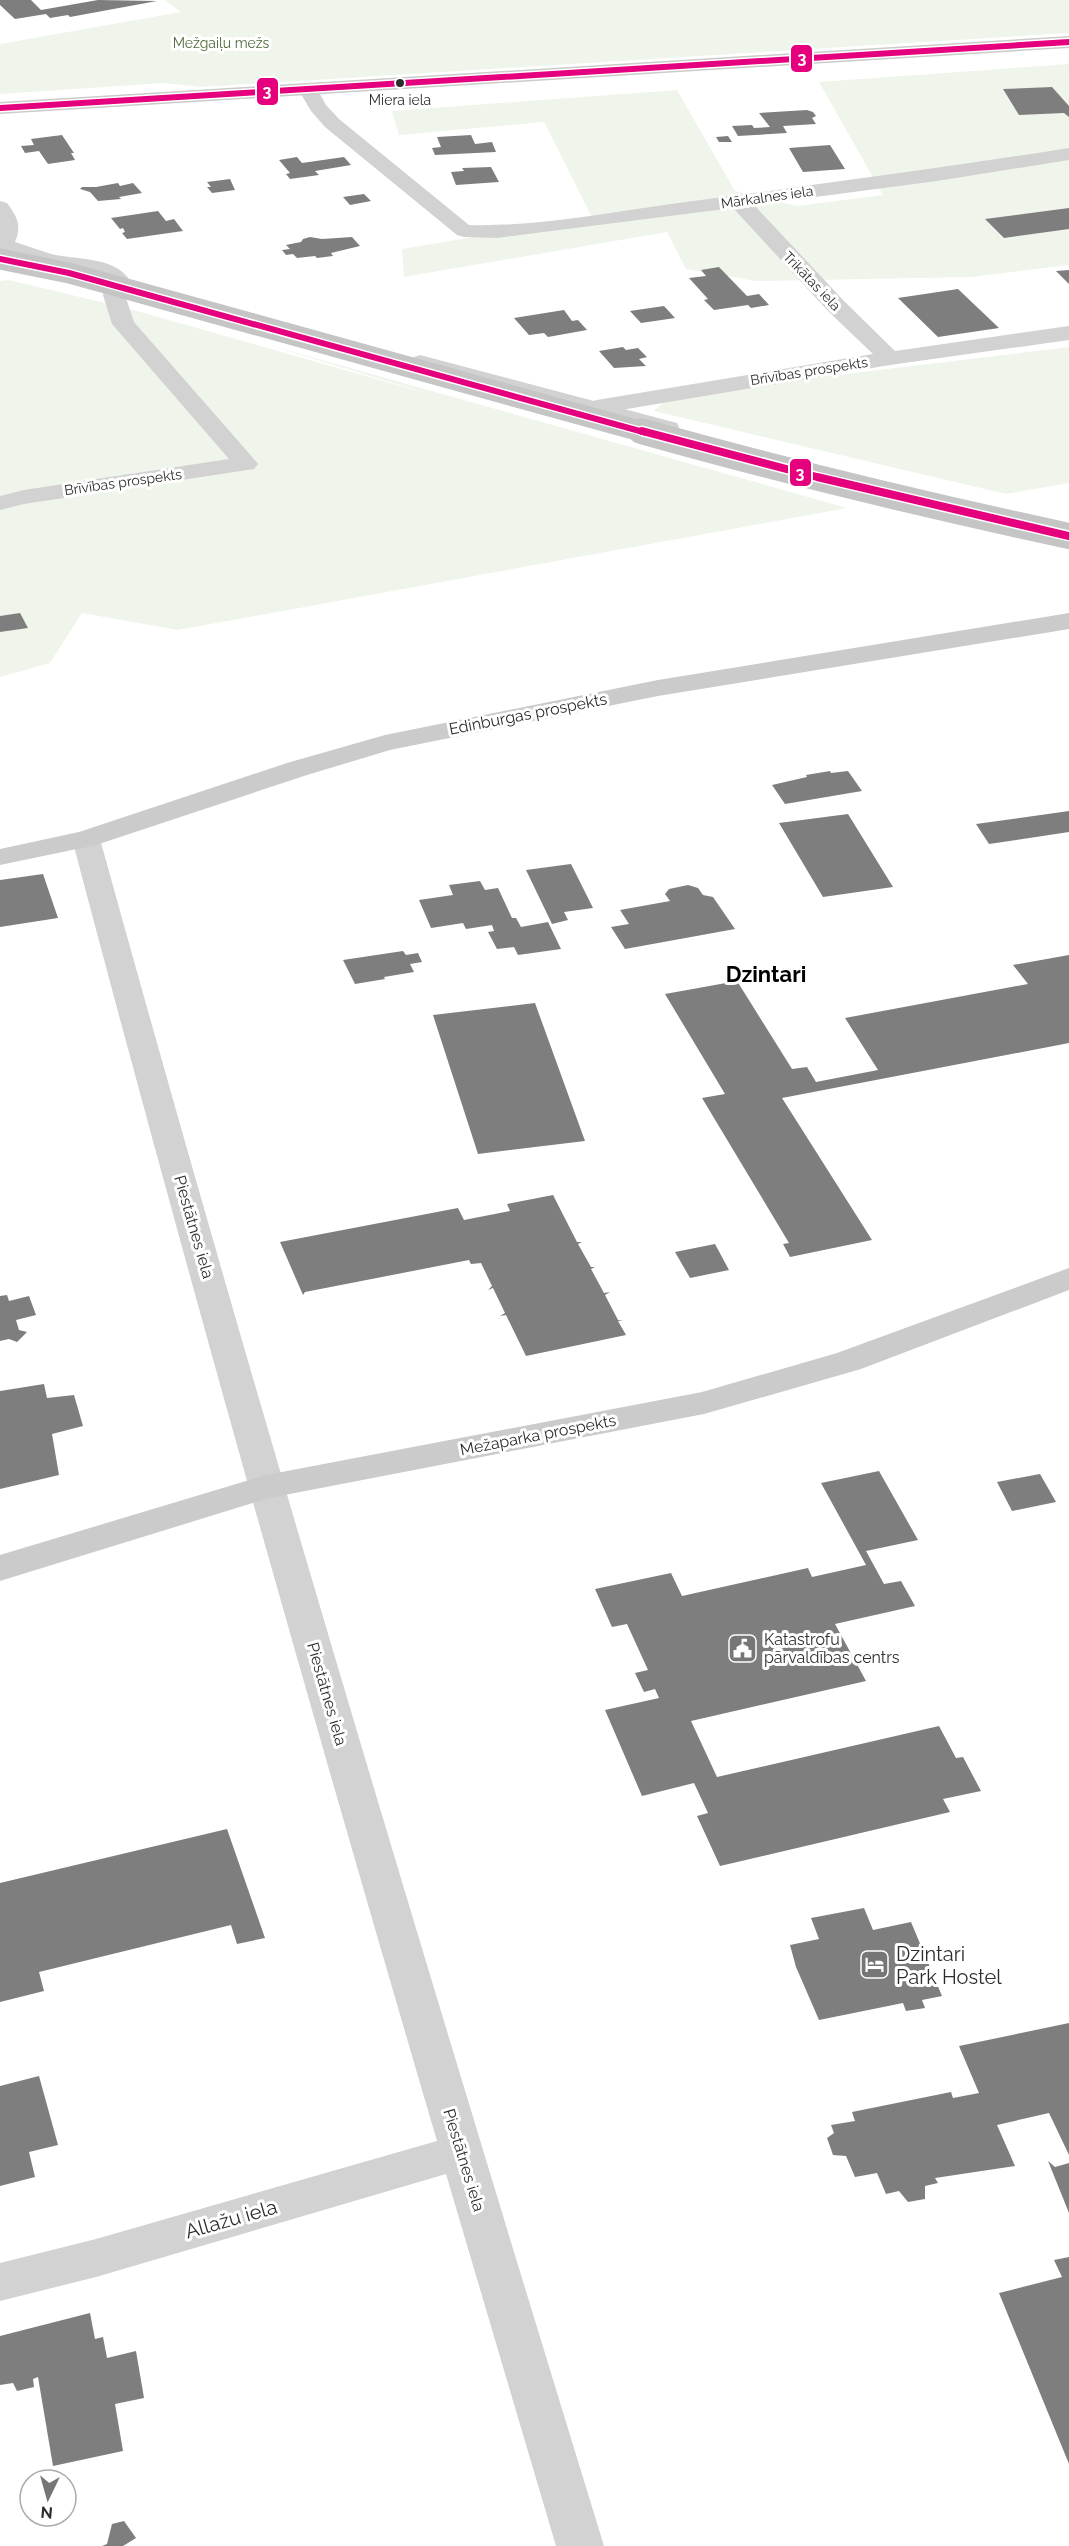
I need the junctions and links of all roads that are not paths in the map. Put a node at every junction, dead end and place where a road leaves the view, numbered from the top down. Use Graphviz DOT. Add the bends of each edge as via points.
graph roads {
  1 [pos="1069,42"];
  2 [pos="308,89"];
  3 [pos="0,108"];
  4 [pos="1069,154"];
  5 [pos="738,201"];
  6 [pos="0,207"];
  7 [pos="1,251"];
  8 [pos="116,292"];
  9 [pos="1069,333"];
  10 [pos="890,358"];
  11 [pos="597,407"];
  12 [pos="551,415"];
  13 [pos="908,490"];
  14 [pos="0,503"];
  15 [pos="887,507"];
  16 [pos="1069,536"];
  17 [pos="1069,621"];
  18 [pos="86,839"];
  19 [pos="0,857"];
  20 [pos="1069,1278"];
  21 [pos="266,1487"];
  22 [pos="0,1568"];
  23 [pos="461,2152"];
  24 [pos="0,2282"];
  25 [pos="580,2546"];
  1 -- 2 [label="street"];
  2 -- 3 [label="street"];
  2 -- 5 [label="street, Mārkalnes iela" via="332,123 464,231 497,232"];
  4 -- 5 [label="street, Mārkalnes iela"];
  5 -- 10 [label="street, Trikātas iela"];
  6 -- 7 [label="street" via="9,221 9,233"];
  7 -- 8 [label="street" via="98,268"];
  7 -- 16 [label="main road, bridge" via="763,465"];
  8 -- 11 [label="lane"];
  8 -- 12 [label="lane"];
  8 -- 14 [label="street, Brīvības prospekts" via="123,324 246,464"];
  9 -- 10 [label="street, Brīvības prospekts"];
  10 -- 11 [label="street, Brīvības prospekts"];
  11 -- 12 [label="lane, Brīvības prospekts"];
  11 -- 13 [label="lane"];
  12 -- 15 [label="lane"];
  17 -- 18 [label="street, Edinburgas prospekts" via="658,688 385,743"];
  18 -- 19 [label="street, Edinburgas prospekts"];
  18 -- 21 [label="street, Piestātnes iela"];
  20 -- 21 [label="street, Mežaparka prospekts" via="849,1361 704,1403"];
  21 -- 22 [label="street, Mežaparka prospekts"];
  21 -- 23 [label="street, Piestātnes iela"];
  23 -- 24 [label="street, Allažu iela"];
  23 -- 25 [label="street, Piestātnes iela"];
}
